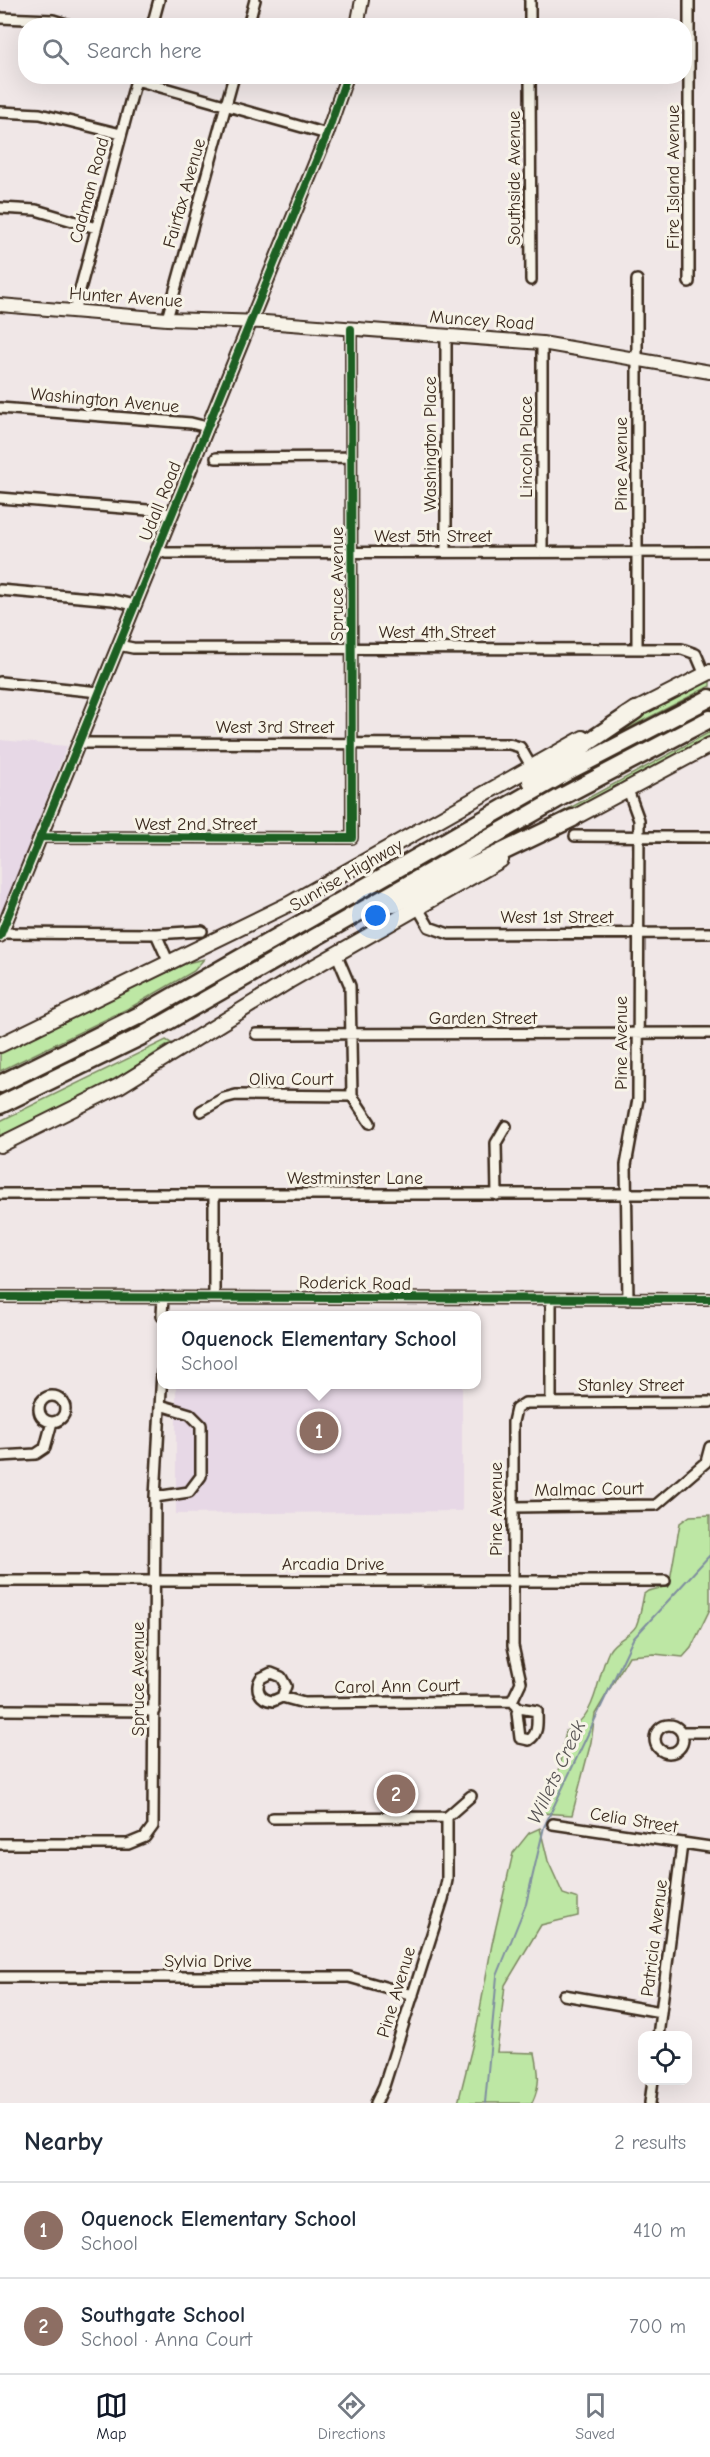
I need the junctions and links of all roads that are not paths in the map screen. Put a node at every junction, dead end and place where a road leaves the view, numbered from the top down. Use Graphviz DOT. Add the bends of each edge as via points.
graph roads {
  1 [pos="159,0"];
  2 [pos="255,0"];
  3 [pos="362,0"];
  4 [pos="530,0"];
  5 [pos="689,0"];
  6 [pos="0,18"];
  7 [pos="154,18"];
  8 [pos="250,18"];
  9 [pos="359,18"];
  10 [pos="530,18"];
  11 [pos="689,18"];
  12 [pos="18,19"];
  13 [pos="135,84"];
  14 [pos="157,84"];
  15 [pos="232,84"];
  16 [pos="344,84"];
  17 [pos="530,84"];
  18 [pos="689,84"];
  19 [pos="226,105"];
  20 [pos="0,112"];
  21 [pos="327,134"];
  22 [pos="121,135"];
  23 [pos="0,208"];
  24 [pos="96,228"];
  25 [pos="531,280"];
  26 [pos="638,280"];
  27 [pos="689,282"];
  28 [pos="0,305"];
  29 [pos="74,312"];
  30 [pos="167,319"];
  31 [pos="249,322"];
  32 [pos="351,329"];
  33 [pos="446,336"];
  34 [pos="542,343"];
  35 [pos="637,361"];
  36 [pos="710,372"];
  37 [pos="0,408"];
  38 [pos="207,427"];
  39 [pos="351,457"];
  40 [pos="216,458"];
  41 [pos="0,498"];
  42 [pos="171,515"];
  43 [pos="157,550"];
  44 [pos="351,552"];
  45 [pos="446,552"];
  46 [pos="542,552"];
  47 [pos="637,552"];
  48 [pos="710,552"];
  49 [pos="0,590"];
  50 [pos="134,605"];
  51 [pos="118,645"];
  52 [pos="352,648"];
  53 [pos="637,649"];
  54 [pos="707,674"];
  55 [pos="0,682"];
  56 [pos="99,692"];
  57 [pos="710,698"];
  58 [pos="636,710"];
  59 [pos="710,719"];
  60 [pos="79,743"];
  61 [pos="352,744"];
  62 [pos="710,745"];
  63 [pos="531,766"];
  64 [pos="627,787"];
  65 [pos="573,818"];
  66 [pos="463,831"];
  67 [pos="575,836"];
  68 [pos="40,837"];
  69 [pos="639,837"];
  70 [pos="710,837"];
  71 [pos="352,838"];
  72 [pos="418,908"];
  73 [pos="202,931"];
  74 [pos="637,933"];
  75 [pos="710,933"];
  76 [pos="1,934"];
  77 [pos="156,934"];
  78 [pos="316,937"];
  79 [pos="336,953"];
  80 [pos="169,963"];
  81 [pos="638,1033"];
  82 [pos="710,1033"];
  83 [pos="256,1034"];
  84 [pos="351,1035"];
  85 [pos="7,1040"];
  86 [pos="0,1045"];
  87 [pos="0,1084"];
  88 [pos="352,1096"];
  89 [pos="0,1105"];
  90 [pos="201,1111"];
  91 [pos="370,1123"];
  92 [pos="506,1126"];
  93 [pos="0,1145"];
  94 [pos="0,1194"];
  95 [pos="626,1194"];
  96 [pos="710,1194"];
  97 [pos="214,1195"];
  98 [pos="497,1195"];
  99 [pos="0,1297"];
  100 [pos="163,1297"];
  101 [pos="214,1297"];
  102 [pos="710,1299"];
  103 [pos="551,1300"];
  104 [pos="628,1300"];
  105 [pos="162,1311"];
  106 [pos="161,1389"];
  107 [pos="551,1402"];
  108 [pos="710,1402"];
  109 [pos="160,1405"];
  110 [pos="52,1422"];
  111 [pos="710,1447"];
  112 [pos="0,1456"];
  113 [pos="155,1497"];
  114 [pos="513,1507"];
  115 [pos="155,1580"];
  116 [pos="0,1581"];
  117 [pos="513,1581"];
  118 [pos="665,1581"];
  119 [pos="282,1696"];
  120 [pos="512,1701"];
  121 [pos="519,1708"];
  122 [pos="0,1710"];
  123 [pos="155,1711"];
  124 [pos="681,1732"];
  125 [pos="710,1732"];
  126 [pos="471,1796"];
  127 [pos="447,1817"];
  128 [pos="273,1818"];
  129 [pos="553,1824"];
  130 [pos="0,1844"];
  131 [pos="682,1844"];
  132 [pos="710,1847"];
  133 [pos="0,1977"];
  134 [pos="413,1995"];
  135 [pos="564,1995"];
  136 [pos="662,2012"];
  137 [pos="659,2031"];
  138 [pos="652,2085"];
  139 [pos="376,2103"];
  140 [pos="650,2103"];
  1 -- 7 [label="street"];
  2 -- 8 [label="street"];
  3 -- 9 [label="street"];
  4 -- 10 [label="street"];
  5 -- 11 [label="street, Fire Island Avenue"];
  6 -- 12 [label="street"];
  13 -- 22 [label="street, Cadman Road"];
  14 -- 19 [label="street"];
  15 -- 19 [label="street, Fairfax Avenue"];
  16 -- 21 [label="street, Udall Road"];
  17 -- 25 [label="street, Southside Avenue"];
  18 -- 27 [label="street, Fire Island Avenue"];
  19 -- 21 [label="street"];
  19 -- 30 [label="street, Fairfax Avenue"];
  20 -- 22 [label="street" via="40,114"];
  21 -- 31 [label="street, Udall Road"];
  22 -- 24 [label="street, Cadman Road"];
  23 -- 24 [label="street" via="36,210"];
  24 -- 29 [label="street, Cadman Road"];
  26 -- 35 [label="street, Pine Avenue"];
  28 -- 29 [label="street, Hunter Avenue"];
  29 -- 30 [label="street, Hunter Avenue"];
  30 -- 31 [label="street, Hunter Avenue"];
  31 -- 32 [label="street, Muncey Road"];
  31 -- 38 [label="street, Udall Road"];
  32 -- 33 [label="street, Muncey Road"];
  32 -- 39 [label="street, Spruce Avenue"];
  33 -- 34 [label="street, Muncey Road"];
  33 -- 45 [label="street, Washington Place"];
  34 -- 35 [label="street, Muncey Road"];
  34 -- 46 [label="street, Lincoln Place"];
  35 -- 36 [label="street, Muncey Road"];
  35 -- 47 [label="street, Pine Avenue"];
  37 -- 38 [label="street, Washington Avenue"];
  38 -- 42 [label="street, Udall Road"];
  39 -- 40 [label="street"];
  39 -- 44 [label="street, Spruce Avenue"];
  41 -- 42 [label="street"];
  42 -- 43 [label="street, Udall Road"];
  43 -- 44 [label="street, West 5th Street"];
  43 -- 50 [label="street, Udall Road"];
  44 -- 45 [label="street, West 5th Street"];
  44 -- 52 [label="street, Spruce Avenue"];
  45 -- 46 [label="street, West 5th Street"];
  46 -- 47 [label="street, West 5th Street"];
  47 -- 48 [label="street, West 5th Street"];
  47 -- 53 [label="street, Pine Avenue"];
  49 -- 50 [label="street"];
  50 -- 51 [label="street, Udall Road"];
  51 -- 52 [label="street, West 4th Street"];
  51 -- 56 [label="street, Udall Road"];
  52 -- 53 [label="street, West 4th Street"];
  52 -- 61 [label="street, Spruce Avenue"];
  53 -- 54 [label="street, West 4th Street" via="690,650"];
  54 -- 58 [label="main road, Sunrise Highway"];
  55 -- 56 [label="street"];
  56 -- 60 [label="street, Udall Road"];
  57 -- 66 [label="highway, Sunrise Highway" via="594,757"];
  58 -- 63 [label="main road, Sunrise Highway"];
  58 -- 66 [label="highway"];
  59 -- 78 [label="highway" via="572,791"];
  60 -- 61 [label="street, West 3rd Street"];
  60 -- 68 [label="street, Udall Road"];
  61 -- 63 [label="street, West 3rd Street" via="513,744 523,751"];
  61 -- 71 [label="street, Spruce Avenue"];
  62 -- 64 [label="main road"];
  63 -- 80 [label="main road, Sunrise Highway" via="315,890"];
  64 -- 65 [label="main road"];
  64 -- 69 [label="street, Pine Avenue" via="639,814"];
  65 -- 72 [label="main road"];
  65 -- 78 [label="highway"];
  66 -- 87 [label="highway, Sunrise Highway" via="132,1020"];
  67 -- 69 [label="street"];
  68 -- 71 [label="street, West 2nd Street"];
  68 -- 76 [label="street, Udall Road"];
  69 -- 70 [label="street"];
  69 -- 74 [label="street, Pine Avenue"];
  72 -- 74 [label="street, West 1st Street" via="429,927 444,933"];
  72 -- 79 [label="main road"];
  73 -- 77 [label="street"];
  74 -- 75 [label="street, West 1st Street"];
  74 -- 81 [label="street, Pine Avenue"];
  76 -- 77 [label="street"];
  77 -- 80 [label="street"];
  78 -- 89 [label="highway" via="142,1036"];
  79 -- 84 [label="street" via="349,980"];
  79 -- 93 [label="main road" via="119,1086"];
  80 -- 85 [label="main road, Sunrise Highway"];
  81 -- 82 [label="street, Garden Street"];
  81 -- 84 [label="street, Garden Street"];
  81 -- 95 [label="street, Pine Avenue" via="638,1100 628,1148"];
  83 -- 84 [label="street, Garden Street"];
  84 -- 88 [label="street"];
  85 -- 86 [label="main road, Sunrise Highway"];
  88 -- 90 [label="street, Oliva Court" via="236,1095"];
  88 -- 91 [label="street, Oliva Court"];
  92 -- 98 [label="street" via="496,1143"];
  94 -- 97 [label="street, Westminster Lane"];
  95 -- 96 [label="street, Westminster Lane"];
  95 -- 98 [label="street, Westminster Lane"];
  95 -- 104 [label="street, Pine Avenue"];
  97 -- 98 [label="street, Westminster Lane"];
  97 -- 101 [label="street"];
  99 -- 100 [label="street, Roderick Road"];
  100 -- 101 [label="street, Roderick Road"];
  100 -- 105 [label="street"];
  101 -- 103 [label="street, Roderick Road"];
  102 -- 104 [label="street, Roderick Road"];
  103 -- 104 [label="street, Roderick Road"];
  103 -- 107 [label="street"];
  106 -- 109 [label="street, Spruce Avenue"];
  107 -- 108 [label="street, Stanley Street"];
  107 -- 114 [label="street, Pine Avenue" via="525,1403 516,1409"];
  109 -- 113 [label="street, Spruce Avenue"];
  109 -- 113 [label="street" via="190,1414 201,1425 201,1476 189,1492"];
  110 -- 112 [label="street" via="45,1448 36,1454"];
  111 -- 114 [label="street, Malmac Court" via="706,1462 656,1505"];
  113 -- 115 [label="street, Spruce Avenue"];
  114 -- 117 [label="street, Pine Avenue"];
  115 -- 116 [label="street, Arcadia Drive"];
  115 -- 117 [label="street, Arcadia Drive"];
  115 -- 123 [label="street, Spruce Avenue"];
  117 -- 118 [label="street, Arcadia Drive"];
  117 -- 120 [label="street, Pine Avenue" via="513,1646 521,1682"];
  119 -- 120 [label="street, Carol Ann Court" via="304,1703"];
  120 -- 121 [label="street"];
  122 -- 123 [label="street"];
  123 -- 130 [label="street, Spruce Avenue" via="155,1822 145,1837 128,1844"];
  124 -- 125 [label="street"];
  126 -- 127 [label="street"];
  127 -- 128 [label="street"];
  127 -- 134 [label="street, Pine Avenue" via="445,1890"];
  129 -- 131 [label="street, Celia Street"];
  131 -- 132 [label="street, Celia Street"];
  131 -- 136 [label="street, Patricia Avenue"];
  133 -- 134 [label="street, Sylvia Drive" via="350,1977"];
  134 -- 139 [label="street, Pine Avenue"];
  135 -- 136 [label="street"];
  136 -- 137 [label="street, Patricia Avenue"];
  138 -- 140 [label="street"];
}
